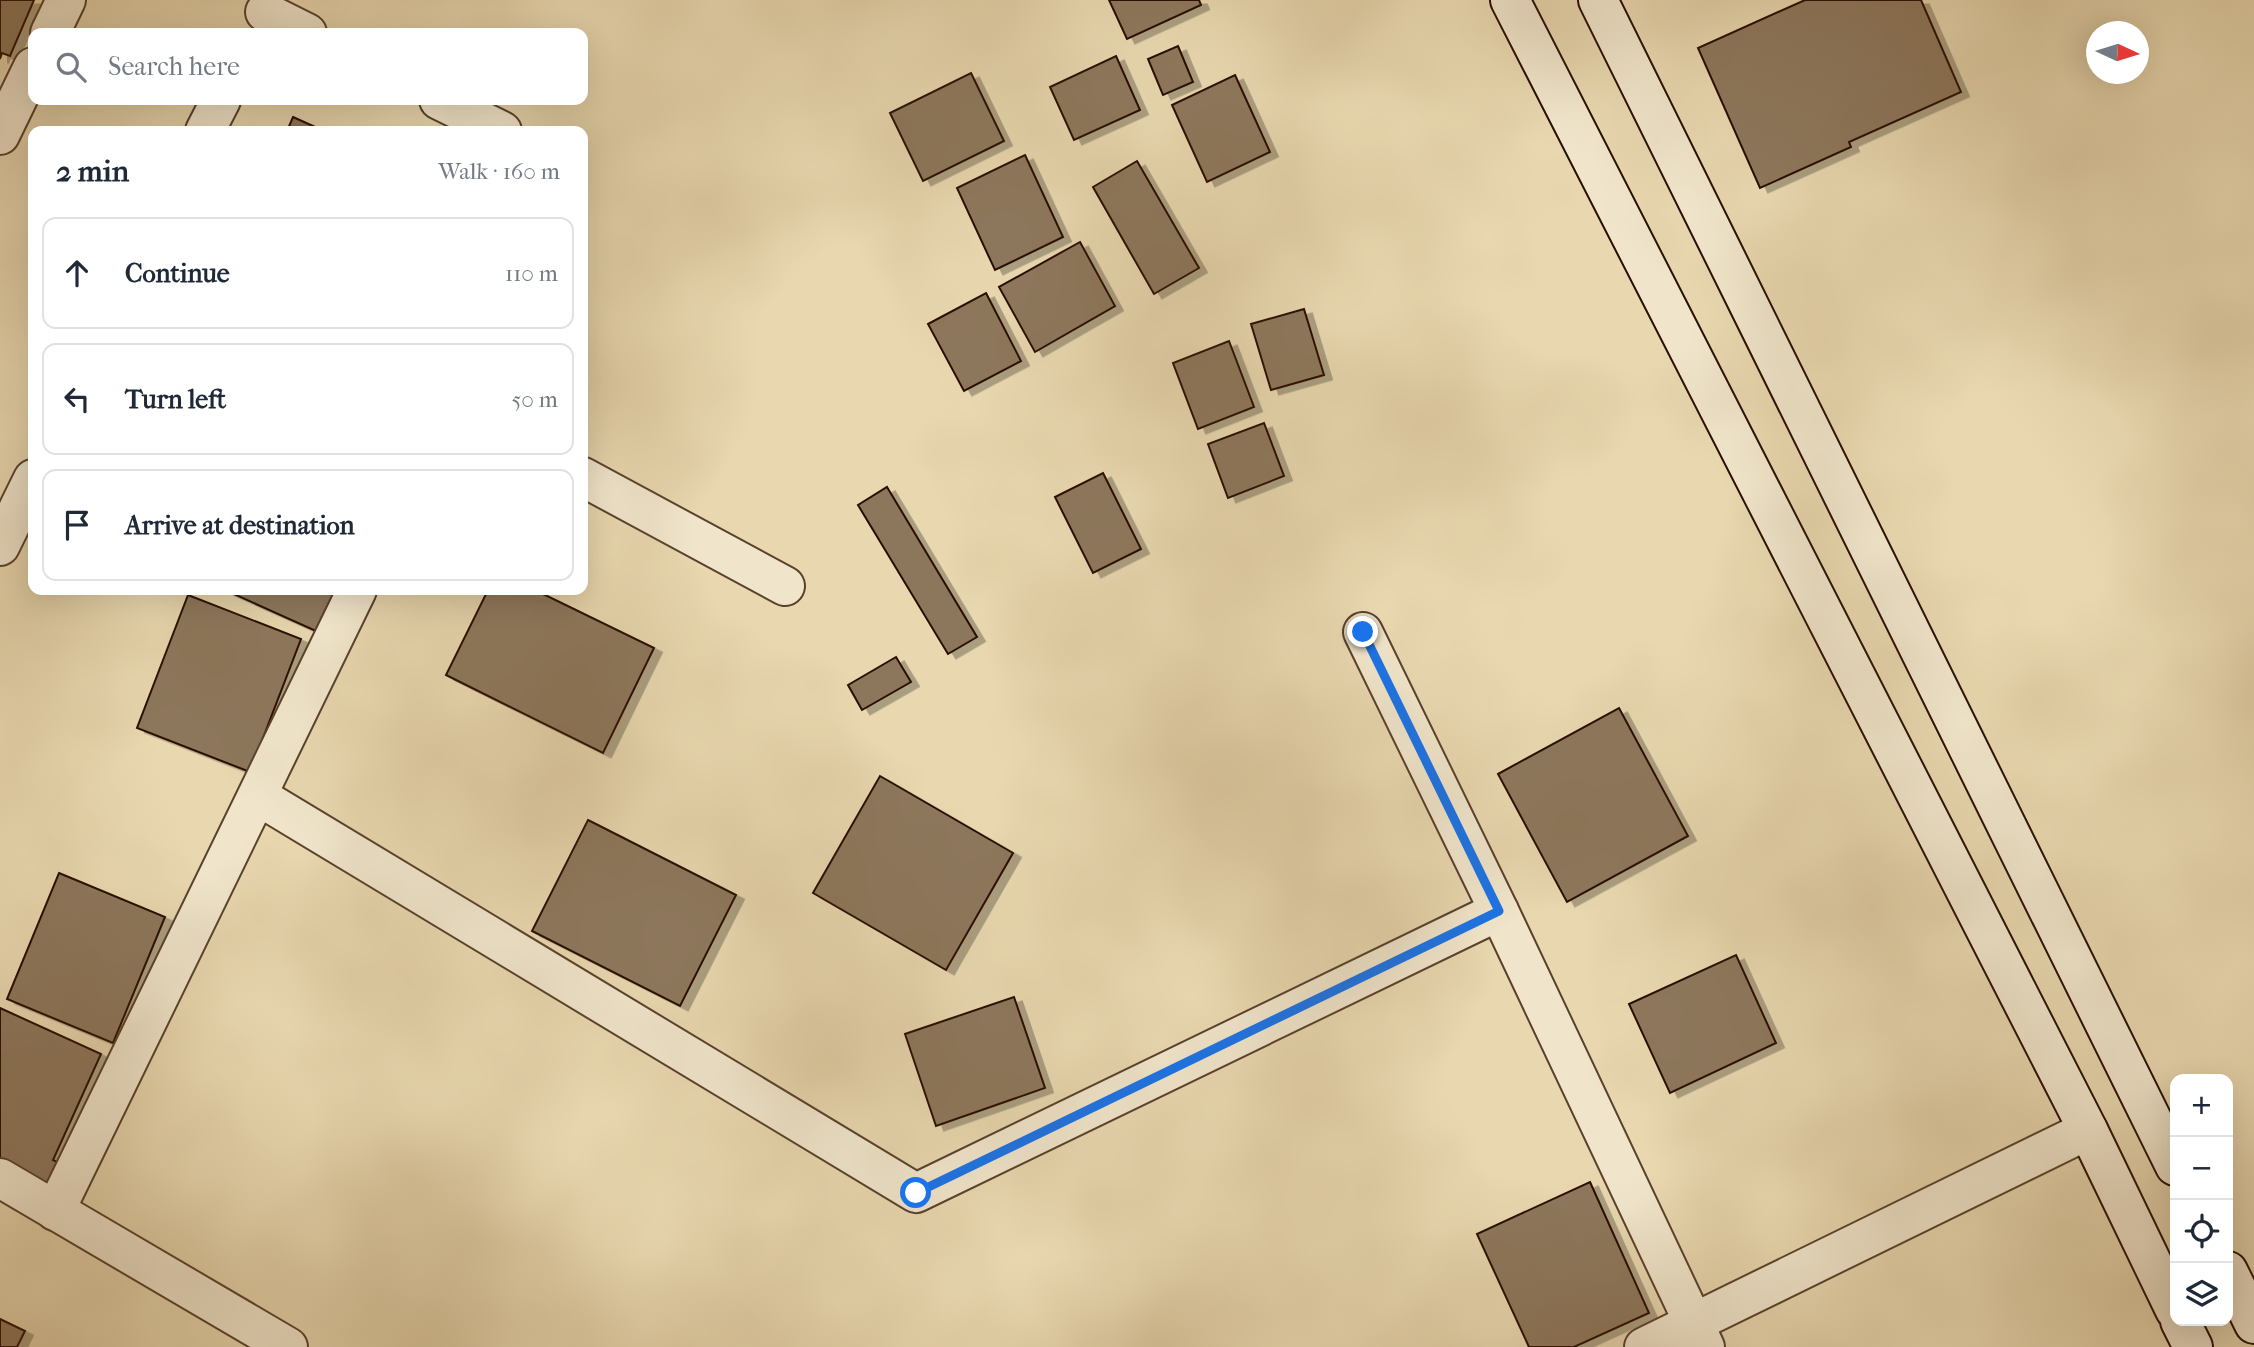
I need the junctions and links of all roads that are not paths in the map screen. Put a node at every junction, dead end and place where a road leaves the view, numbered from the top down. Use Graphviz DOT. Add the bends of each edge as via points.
graph roads {
  1 [pos="66,0"];
  2 [pos="1510,0"];
  3 [pos="1598,0"];
  4 [pos="263,15"];
  5 [pos="52,28"];
  6 [pos="295,28"];
  7 [pos="28,77"];
  8 [pos="218,105"];
  9 [pos="449,105"];
  10 [pos="208,126"];
  11 [pos="492,126"];
  12 [pos="0,135"];
  13 [pos="588,480"];
  14 [pos="28,489"];
  15 [pos="0,546"];
  16 [pos="785,586"];
  17 [pos="355,595"];
  18 [pos="1363,632"];
  19 [pos="258,796"];
  20 [pos="1499,911"];
  21 [pos="2088,1130"];
  22 [pos="2170,1156"];
  23 [pos="0,1178"];
  24 [pos="55,1211"];
  25 [pos="2233,1282"];
  26 [pos="2170,1300"];
  27 [pos="2254,1324"];
  28 [pos="2182,1326"];
  29 [pos="1699,1335"];
  30 [pos="288,1347"];
  31 [pos="1644,1347"];
  32 [pos="2193,1347"];
  1 -- 5 [label="street"];
  2 -- 21 [label="street"];
  3 -- 22 [label="street"];
  4 -- 6 [label="street"];
  7 -- 12 [label="street"];
  8 -- 10 [label="street"];
  9 -- 11 [label="street"];
  13 -- 16 [label="street"];
  14 -- 15 [label="street"];
  17 -- 19 [label="street"];
  18 -- 20 [label="street"];
  19 -- 20 [label="street" via="916,1193"];
  19 -- 24 [label="street"];
  20 -- 29 [label="street"];
  21 -- 26 [label="street"];
  21 -- 29 [label="street"];
  23 -- 24 [label="street"];
  24 -- 30 [label="street"];
  25 -- 27 [label="street"];
  28 -- 32 [label="street"];
  29 -- 31 [label="street"];
}
